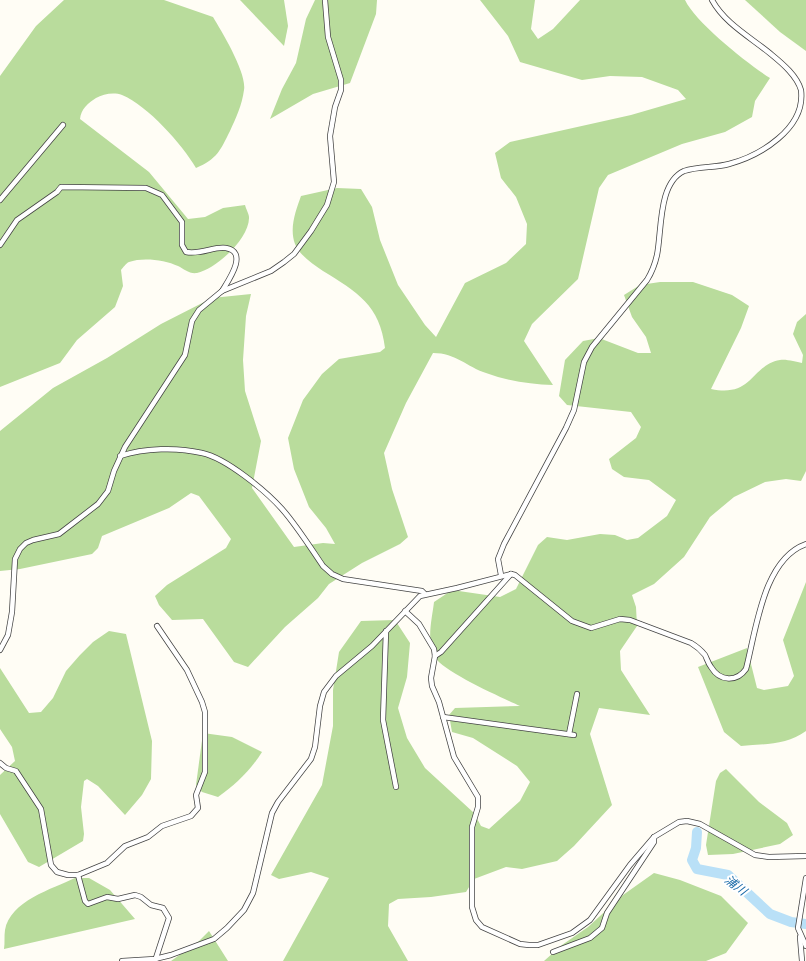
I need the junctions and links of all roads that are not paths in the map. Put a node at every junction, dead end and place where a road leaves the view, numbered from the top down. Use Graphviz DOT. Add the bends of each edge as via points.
graph roads {
  1 [pos="325,0"];
  2 [pos="712,0"];
  3 [pos="63,125"];
  4 [pos="0,200"];
  5 [pos="0,245"];
  6 [pos="222,291"];
  7 [pos="120,456"];
  8 [pos="806,544"];
  9 [pos="511,574"];
  10 [pos="501,575"];
  11 [pos="425,594"];
  12 [pos="405,612"];
  13 [pos="157,626"];
  14 [pos="386,630"];
  15 [pos="0,650"];
  16 [pos="435,656"];
  17 [pos="577,694"];
  18 [pos="443,717"];
  19 [pos="0,762"];
  20 [pos="396,787"];
  21 [pos="654,837"];
  22 [pos="806,856"];
  23 [pos="78,875"];
  24 [pos="806,878"];
  25 [pos="800,935"];
  26 [pos="806,946"];
  27 [pos="553,952"];
  28 [pos="155,960"];
  29 [pos="122,961"];
  30 [pos="802,961"];
  1 -- 6 [label="street" via="328,37 341,80 330,136 334,182 327,205 294,254 271,271"];
  2 -- 10 [label="street" via="728,21 771,54 792,74 801,90 801,106 786,135 770,147 728,165 684,170 669,184 653,270 586,356 574,410 498,559"];
  3 -- 4 [label="street"];
  5 -- 6 [label="street" via="17,220 61,187 146,188 162,195 182,222 182,245 186,252 194,254 225,248 232,251 236,257 236,267"];
  6 -- 7 [label="street" via="199,310 192,321 185,355"];
  7 -- 11 [label="street" via="136,451 181,450 215,457 243,475 282,509 323,566 332,574 343,579 422,590"];
  7 -- 15 [label="street" via="108,491 98,504 59,534 33,540 20,549 15,559 8,635"];
  8 -- 9 [label="street" via="783,561 766,589 746,669 742,676 735,679 726,679 717,674 700,649 691,643 630,620 620,619 591,628 572,622"];
  9 -- 10 [label="street"];
  9 -- 16 [label="street"];
  10 -- 11 [label="street"];
  11 -- 12 [label="street" via="417,598"];
  12 -- 14 [label="street"];
  12 -- 16 [label="street" via="428,636"];
  13 -- 23 [label="street" via="187,670 205,712 205,772 196,795 198,808 191,816 162,826 148,837 126,846 107,863"];
  14 -- 20 [label="street" via="383,720"];
  14 -- 28 [label="street" via="358,659 336,676 324,692 311,758 272,813 253,893 244,910 214,939"];
  16 -- 18 [label="street" via="432,686"];
  17 -- 18 [label="street" via="572,735"];
  18 -- 21 [label="street" via="454,757 478,797 472,828 472,907 476,920 482,927 529,946 576,930 590,920"];
  19 -- 23 [label="street" via="6,768 16,771 41,809 51,865 57,872"];
  21 -- 22 [label="street" via="680,822 692,821 755,855"];
  21 -- 27 [label="street" via="654,842 607,913 602,928 590,938"];
  23 -- 28 [label="street" via="84,901 88,904 107,898 118,899 135,895 151,905 164,908 169,918"];
  24 -- 25 [label="street" via="798,928"];
  25 -- 26 [label="street"];
  25 -- 30 [label="street"];
  28 -- 29 [label="street"];
}
